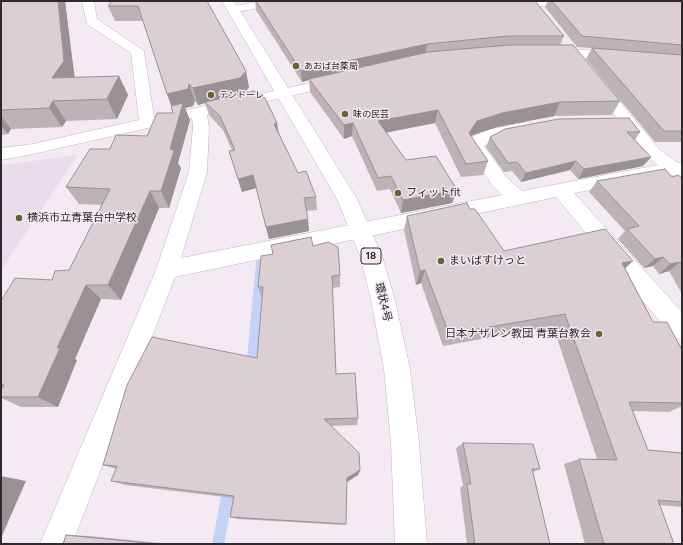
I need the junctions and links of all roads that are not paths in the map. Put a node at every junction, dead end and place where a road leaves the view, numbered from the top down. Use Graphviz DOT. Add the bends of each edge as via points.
graph roads {
  1 [pos="88,1"];
  2 [pos="284,1"];
  3 [pos="638,1"];
  4 [pos="531,2"];
  5 [pos="231,5"];
  6 [pos="543,16"];
  7 [pos="562,40"];
  8 [pos="534,52"];
  9 [pos="572,52"];
  10 [pos="635,57"];
  11 [pos="348,78"];
  12 [pos="284,93"];
  13 [pos="199,111"];
  14 [pos="606,121"];
  15 [pos="627,121"];
  16 [pos="147,122"];
  17 [pos="542,124"];
  18 [pos="1,154"];
  19 [pos="680,170"];
  20 [pos="560,190"];
  21 [pos="518,198"];
  22 [pos="361,230"];
  23 [pos="167,270"];
  24 [pos="682,329"];
  25 [pos="56,544"];
  26 [pos="410,544"];
  1 -- 16 [label="street" via="91,21 136,51"];
  2 -- 5 [label="street"];
  3 -- 4 [label="street"];
  4 -- 6 [label="street"];
  5 -- 12 [label="street, 環状4号 / 18"];
  7 -- 9 [label="street"];
  8 -- 9 [label="street"];
  9 -- 10 [label="street"];
  9 -- 15 [label="street"];
  11 -- 12 [label="street"];
  12 -- 13 [label="street"];
  12 -- 22 [label="street, 環状4号 / 18" via="344,192"];
  13 -- 16 [label="street"];
  13 -- 23 [label="street" via="201,127 198,172"];
  14 -- 15 [label="street"];
  15 -- 19 [label="street" via="654,154"];
  16 -- 18 [label="street"];
  17 -- 21 [label="street" via="497,133 479,140 475,146 500,181"];
  19 -- 20 [label="street"];
  20 -- 21 [label="street"];
  20 -- 24 [label="street"];
  21 -- 22 [label="street"];
  22 -- 23 [label="street"];
  22 -- 26 [label="street, 環状4号 / 18" via="383,300 397,369 405,443"];
  23 -- 25 [label="street"];
}
